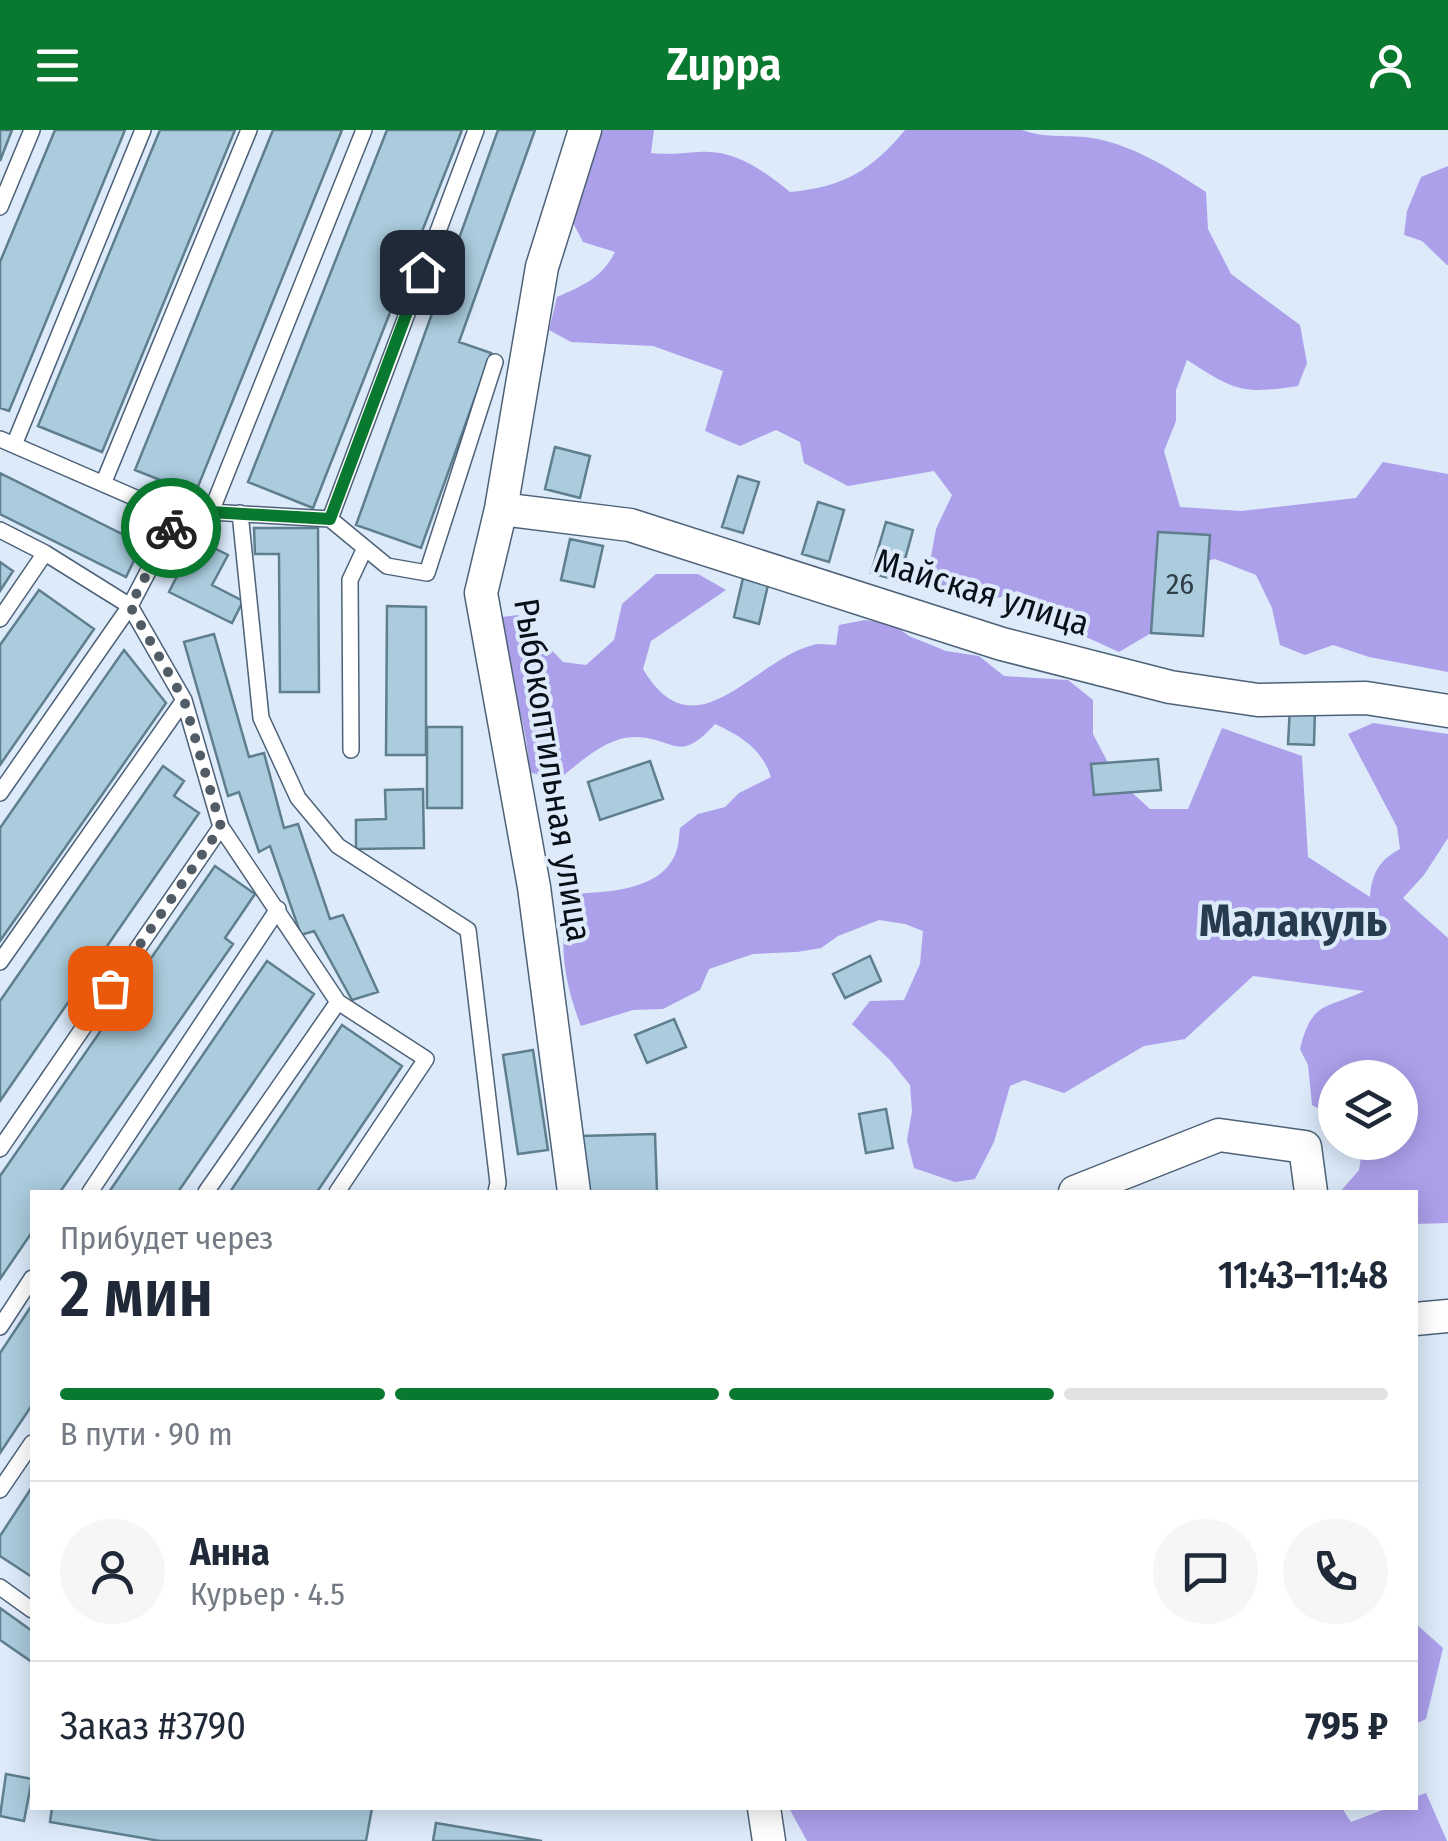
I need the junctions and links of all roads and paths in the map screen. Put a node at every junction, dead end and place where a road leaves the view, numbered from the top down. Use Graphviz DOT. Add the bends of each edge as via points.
graph roads {
  1 [pos="32,130"];
  2 [pos="143,130"];
  3 [pos="249,130"];
  4 [pos="364,130"];
  5 [pos="476,130"];
  6 [pos="586,130"];
  7 [pos="0,207"];
  8 [pos="495,362"];
  9 [pos="7,442"];
  10 [pos="103,484"];
  11 [pos="501,509"];
  12 [pos="211,512"];
  13 [pos="240,513"];
  14 [pos="178,516"];
  15 [pos="330,519"];
  16 [pos="0,530"];
  17 [pos="365,548"];
  18 [pos="45,554"];
  19 [pos="130,606"];
  20 [pos="0,619"];
  21 [pos="184,700"];
  22 [pos="1448,711"];
  23 [pos="350,750"];
  24 [pos="0,794"];
  25 [pos="221,827"];
  26 [pos="278,909"];
  27 [pos="0,962"];
  28 [pos="338,1002"];
  29 [pos="0,1149"];
  30 [pos="91,1190"];
  31 [pos="207,1190"];
  32 [pos="338,1190"];
  33 [pos="496,1190"];
  34 [pos="574,1190"];
  35 [pos="1080,1190"];
  36 [pos="1311,1190"];
  37 [pos="30,1281"];
  38 [pos="1448,1316"];
  39 [pos="1418,1320"];
  40 [pos="0,1327"];
  41 [pos="30,1446"];
  42 [pos="0,1490"];
  43 [pos="0,1588"];
  44 [pos="30,1609"];
  45 [pos="764,1810"];
  46 [pos="769,1841"];
  1 -- 7 [label="lane"];
  2 -- 9 [label="lane"];
  3 -- 10 [label="lane"];
  4 -- 12 [label="lane"];
  5 -- 15 [label="lane"];
  6 -- 11 [label="street, Рыбокоптильная улица" via="542,266"];
  8 -- 17 [label="lane" via="427,572 387,566"];
  9 -- 10 [label="lane"];
  10 -- 14 [label="lane"];
  11 -- 22 [label="street, Майская улица" via="630,526 1002,644 1170,687 1258,700 1366,698"];
  11 -- 34 [label="street, Рыбокоптильная улица" via="481,592 534,888"];
  12 -- 13 [label="lane"];
  12 -- 14 [label="lane"];
  13 -- 15 [label="lane"];
  13 -- 33 [label="lane" via="261,718 298,798 338,846 468,930"];
  14 -- 19 [label="lane"];
  15 -- 17 [label="lane"];
  16 -- 18 [label="lane"];
  17 -- 23 [label="lane" via="350,580"];
  18 -- 19 [label="lane"];
  18 -- 20 [label="lane"];
  19 -- 21 [label="lane"];
  19 -- 24 [label="lane"];
  21 -- 25 [label="lane"];
  21 -- 27 [label="lane"];
  25 -- 26 [label="lane"];
  25 -- 29 [label="lane"];
  26 -- 28 [label="lane"];
  26 -- 30 [label="lane"];
  28 -- 31 [label="lane"];
  28 -- 32 [label="lane" via="426,1059"];
  35 -- 36 [label="street" via="1219,1135 1305,1147"];
  37 -- 40 [label="lane"];
  38 -- 39 [label="street"];
  41 -- 42 [label="lane"];
  43 -- 44 [label="lane"];
  45 -- 46 [label="street"];
}
